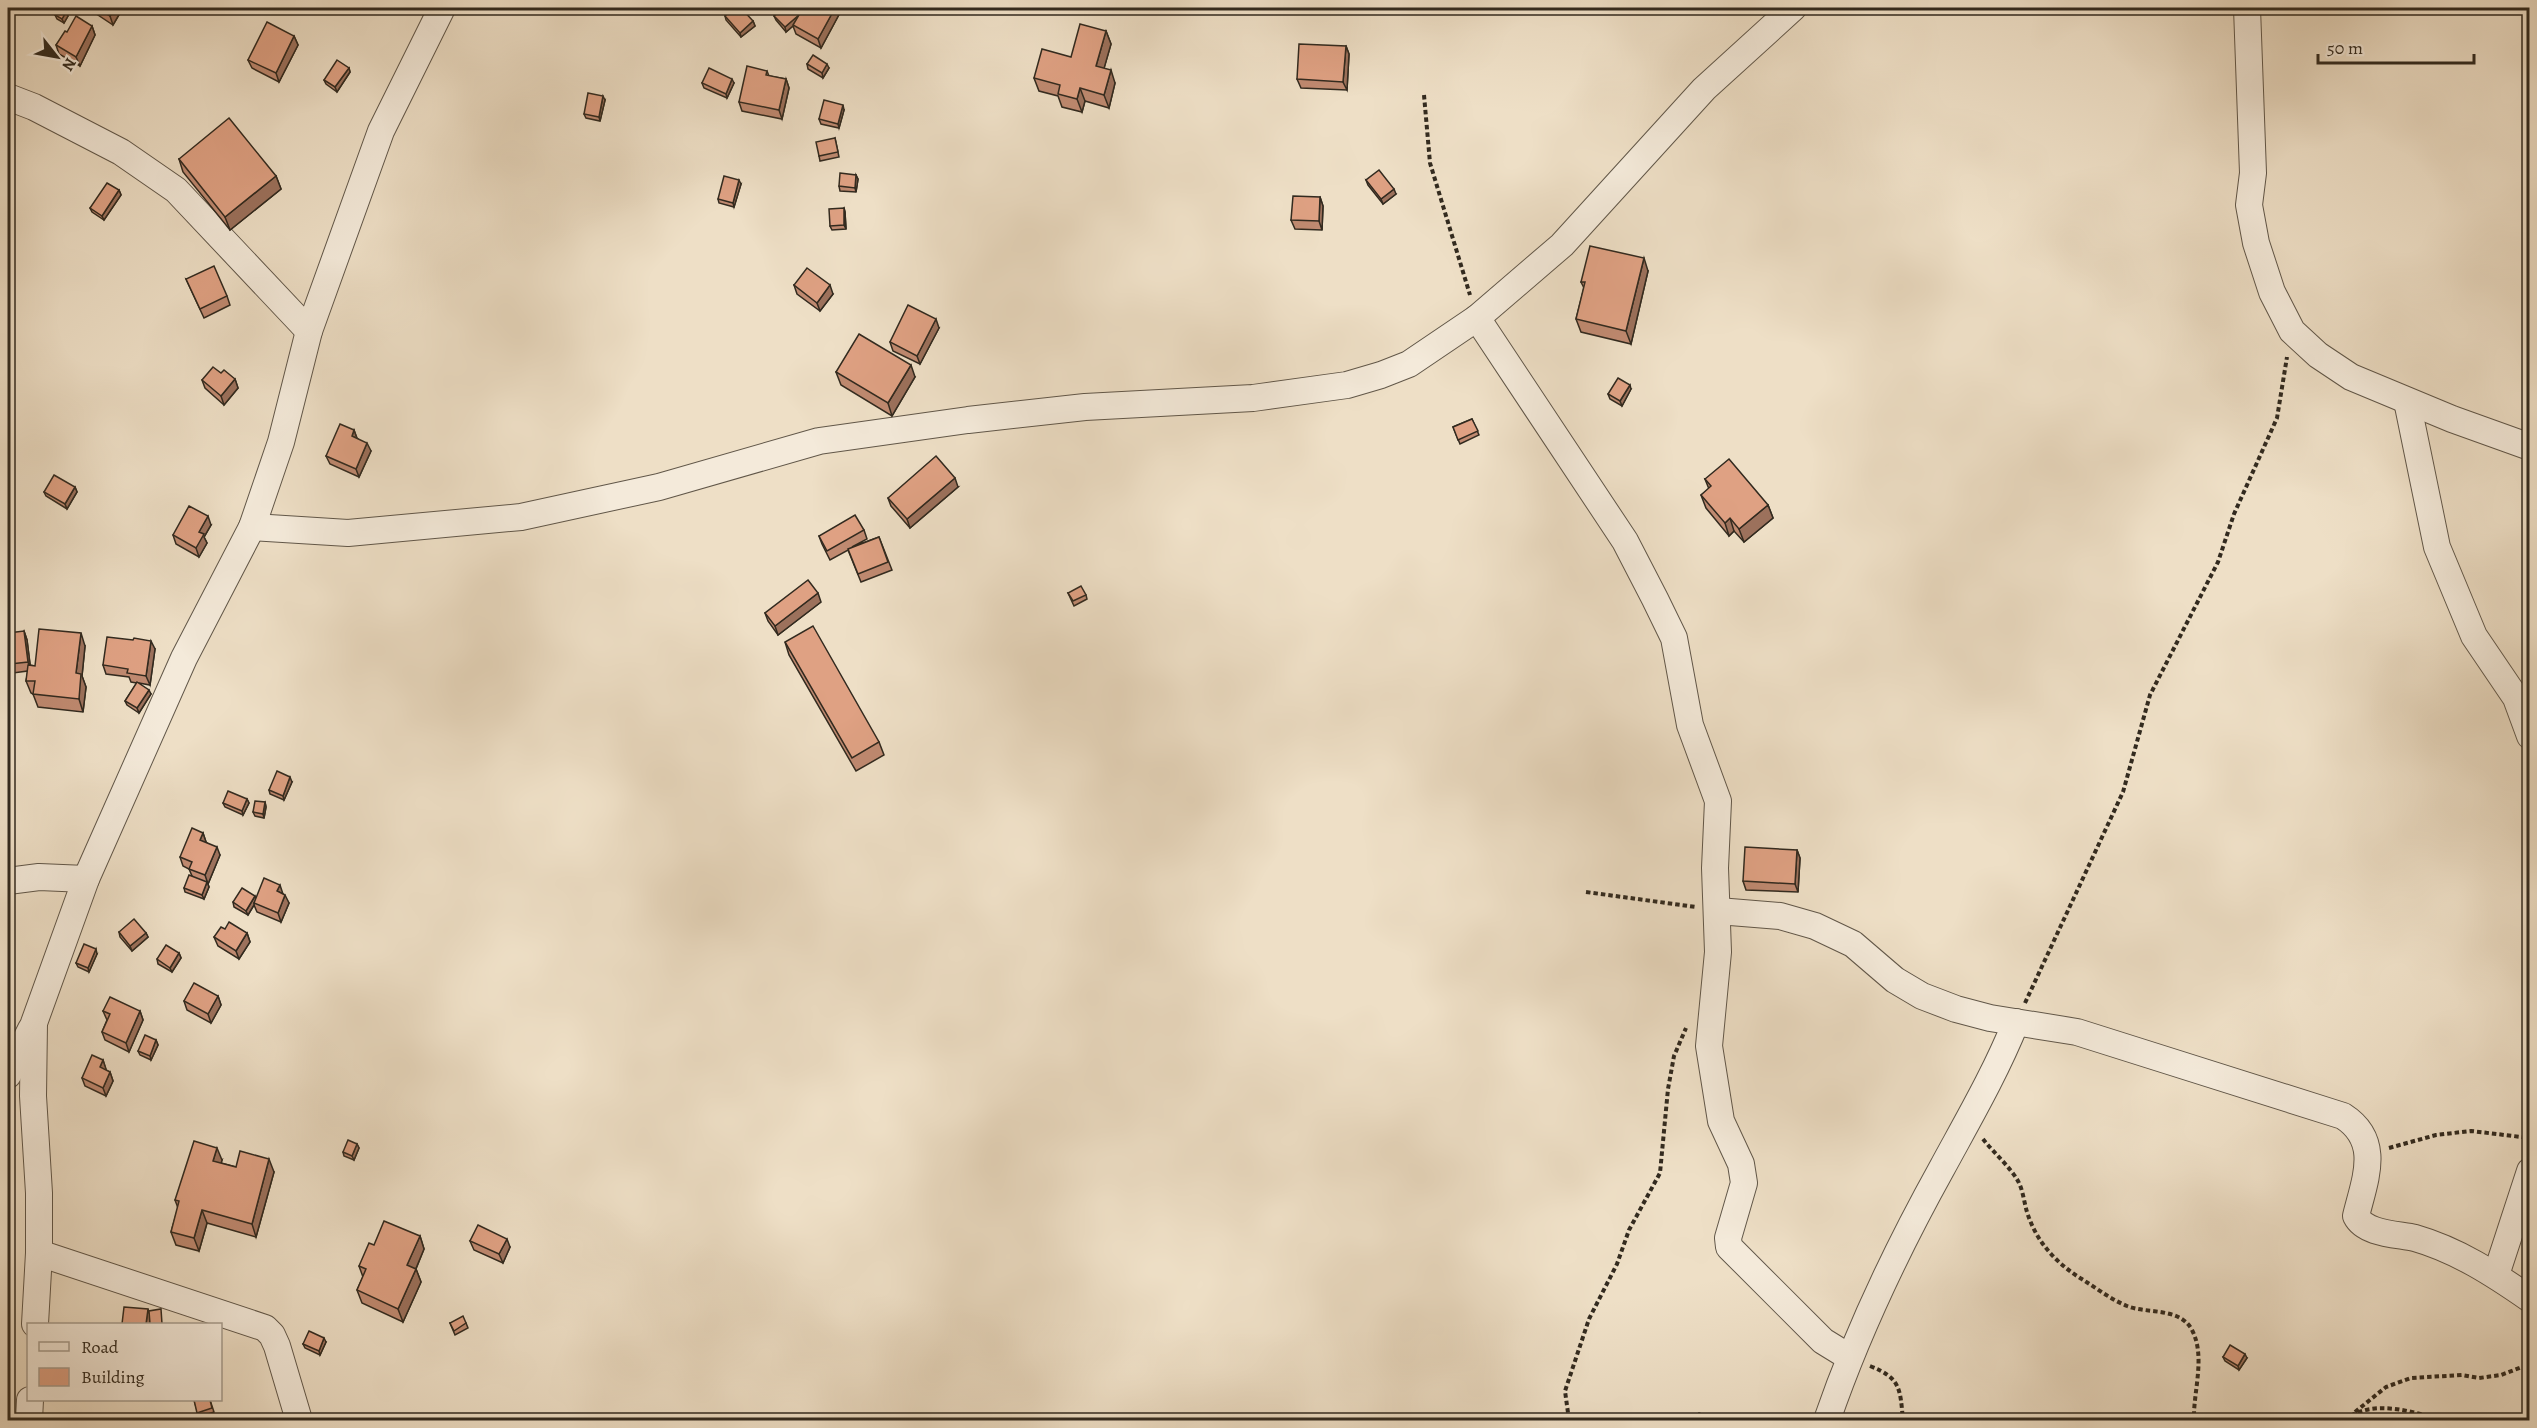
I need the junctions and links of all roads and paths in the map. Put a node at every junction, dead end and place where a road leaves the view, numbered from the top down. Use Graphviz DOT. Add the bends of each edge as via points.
graph roads {
  1 [pos="442,8"];
  2 [pos="1793,8"];
  3 [pos="2247,8"];
  4 [pos="1424,95"];
  5 [pos="8,97"];
  6 [pos="1477,318"];
  7 [pos="309,331"];
  8 [pos="2292,331"];
  9 [pos="2407,401"];
  10 [pos="2529,447"];
  11 [pos="252,527"];
  12 [pos="2529,736"];
  13 [pos="86,879"];
  14 [pos="8,881"];
  15 [pos="1586,892"];
  16 [pos="1718,911"];
  17 [pos="1690,1019"];
  18 [pos="33,1023"];
  19 [pos="2016,1023"];
  20 [pos="8,1075"];
  21 [pos="2529,1138"];
  22 [pos="1984,1141"];
  23 [pos="2366,1149"];
  24 [pos="2529,1171"];
  25 [pos="39,1253"];
  26 [pos="2496,1275"];
  27 [pos="2529,1299"];
  28 [pos="35,1323"];
  29 [pos="1848,1357"];
  30 [pos="2529,1364"];
  31 [pos="30,1401"];
  32 [pos="2355,1412"];
  33 [pos="29,1420"];
  34 [pos="299,1420"];
  35 [pos="1569,1420"];
  36 [pos="1827,1420"];
  37 [pos="1903,1420"];
  38 [pos="2194,1420"];
  39 [pos="2345,1420"];
  40 [pos="2443,1420"];
  1 -- 7 [label="street" via="381,131"];
  2 -- 6 [label="street" via="1704,89 1562,245"];
  3 -- 8 [label="street" via="2253,173 2249,205 2272,292"];
  4 -- 6 [label="path" via="1430,163"];
  5 -- 7 [label="street" via="34,106 121,152 176,190"];
  6 -- 11 [label="street" via="1409,364 1347,385 1253,398 1085,407 819,441 659,487 521,517 348,533"];
  6 -- 16 [label="street" via="1625,541 1674,638 1690,725 1718,801"];
  7 -- 11 [label="street" via="281,442"];
  8 -- 9 [label="street" via="2351,377"];
  8 -- 19 [label="path" via="2277,418 2234,514 2218,562 2150,695 2123,792"];
  9 -- 10 [label="street"];
  9 -- 12 [label="street" via="2437,547 2474,636 2516,698"];
  11 -- 13 [label="street" via="184,657"];
  13 -- 14 [label="street"];
  13 -- 18 [label="street"];
  15 -- 16 [label="path"];
  16 -- 19 [label="street" via="1780,916 1815,926 1853,944 1895,980 1922,996 1956,1009"];
  16 -- 29 [label="street" via="1718,952 1708,1046 1721,1121 1741,1164 1744,1183 1728,1238 1729,1247 1816,1334"];
  17 -- 35 [label="path" via="1674,1056 1660,1173 1589,1319 1565,1391"];
  18 -- 20 [label="street"];
  18 -- 25 [label="street"];
  19 -- 23 [label="street" via="2077,1032 2343,1116 2357,1125"];
  19 -- 29 [label="street"];
  21 -- 23 [label="path" via="2471,1131 2436,1135 2400,1147"];
  22 -- 38 [label="path" via="2018,1181 2027,1214 2054,1259 2124,1305 2141,1311 2166,1312 2192,1329 2199,1362"];
  23 -- 26 [label="street" via="2366,1184 2356,1216 2359,1222 2445,1249"];
  24 -- 26 [label="street"];
  25 -- 28 [label="street"];
  25 -- 34 [label="street" via="265,1328 273,1335"];
  26 -- 27 [label="street"];
  29 -- 36 [label="street"];
  29 -- 37 [label="path" via="1888,1373 1897,1383"];
  30 -- 32 [label="path" via="2501,1375 2479,1378 2411,1378 2386,1387"];
  31 -- 33 [label="street"];
  32 -- 39 [label="path"];
  32 -- 40 [label="path" via="2373,1408 2398,1410"];
}
